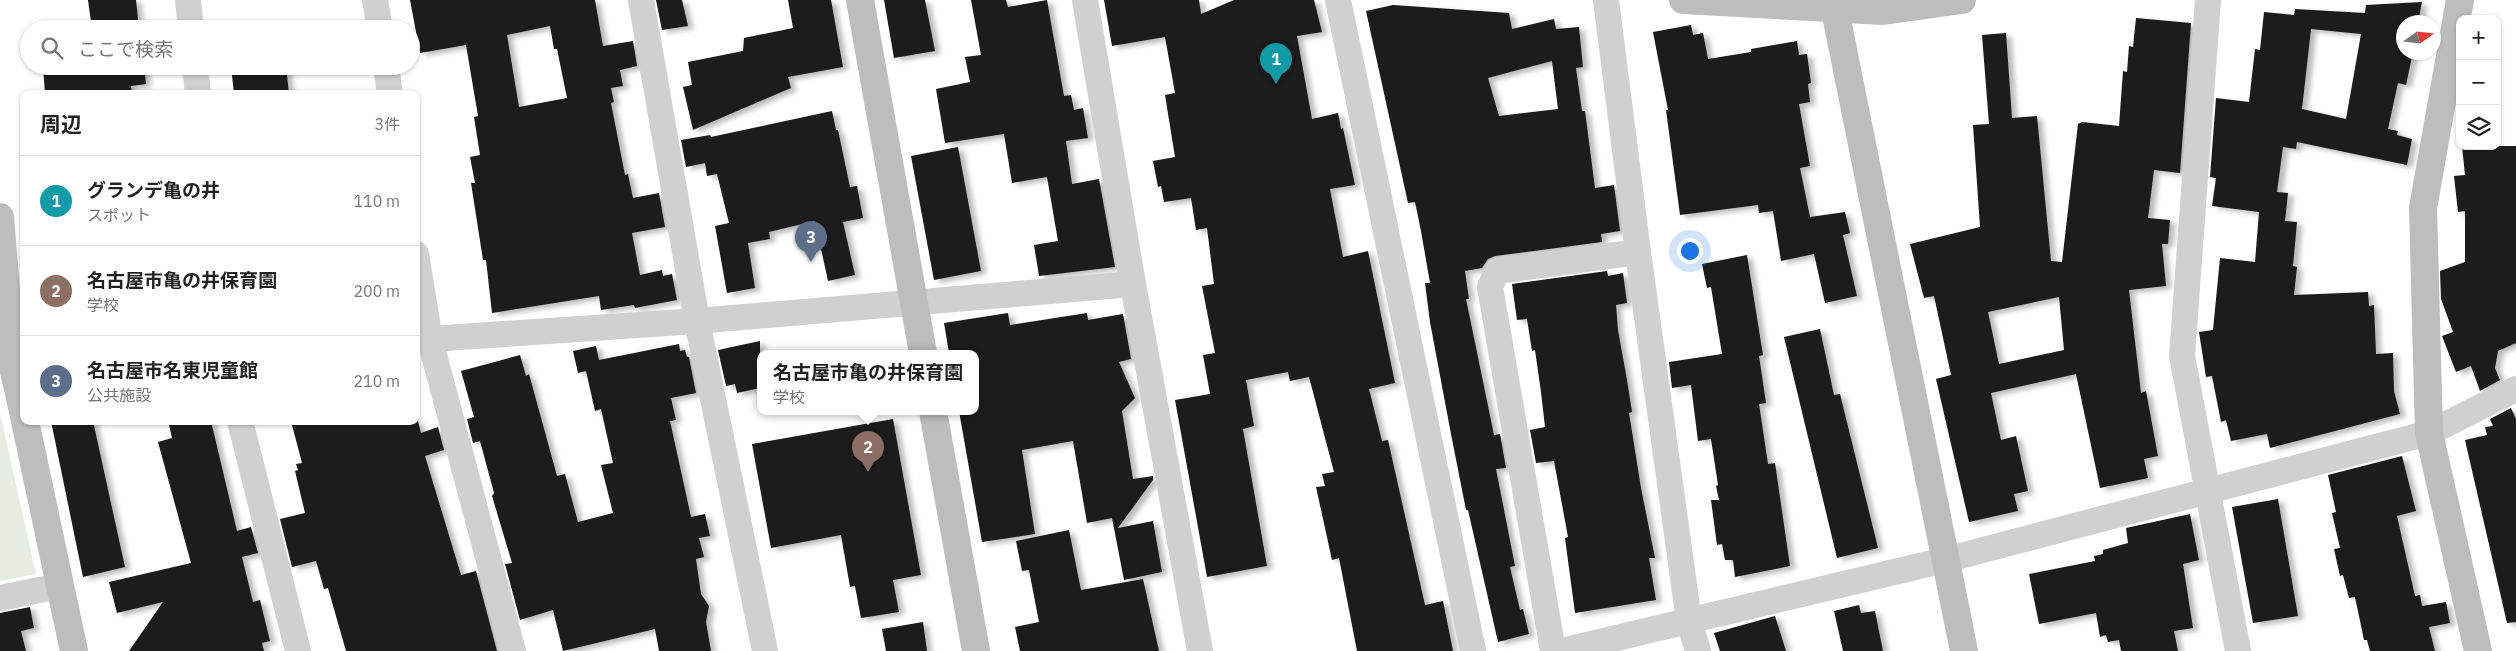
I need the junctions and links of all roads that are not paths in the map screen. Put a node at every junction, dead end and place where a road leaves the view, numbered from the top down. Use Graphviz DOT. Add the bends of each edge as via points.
graph roads {
  1 [pos="188,0"];
  2 [pos="376,0"];
  3 [pos="641,0"];
  4 [pos="860,0"];
  5 [pos="1085,0"];
  6 [pos="1338,0"];
  7 [pos="1606,0"];
  8 [pos="1683,0"];
  9 [pos="1962,0"];
  10 [pos="2208,0"];
  11 [pos="2460,0"];
  12 [pos="1833,5"];
  13 [pos="190,20"];
  14 [pos="379,20"];
  15 [pos="196,75"];
  16 [pos="387,75"];
  17 [pos="198,90"];
  18 [pos="389,90"];
  19 [pos="0,217"];
  20 [pos="1638,252"];
  21 [pos="1133,284"];
  22 [pos="420,303"];
  23 [pos="914,304"];
  24 [pos="697,321"];
  25 [pos="423,340"];
  26 [pos="922,350"];
  27 [pos="12,362"];
  28 [pos="2516,389"];
  29 [pos="20,398"];
  30 [pos="934,415"];
  31 [pos="26,425"];
  32 [pos="241,425"];
  33 [pos="2429,433"];
  34 [pos="2206,490"];
  35 [pos="1945,560"];
  36 [pos="59,586"];
  37 [pos="0,598"];
  38 [pos="1689,621"];
  39 [pos="74,651"];
  40 [pos="298,651"];
  41 [pos="513,651"];
  42 [pos="765,651"];
  43 [pos="976,651"];
  44 [pos="1200,651"];
  45 [pos="1473,651"];
  46 [pos="1553,651"];
  47 [pos="1562,651"];
  48 [pos="1698,651"];
  49 [pos="1964,651"];
  50 [pos="2238,651"];
  51 [pos="2478,651"];
  1 -- 13 [label="street"];
  2 -- 14 [label="street"];
  3 -- 24 [label="street"];
  4 -- 23 [label="street"];
  5 -- 21 [label="street"];
  6 -- 45 [label="street"];
  7 -- 20 [label="street"];
  8 -- 12 [label="street"];
  9 -- 12 [label="street" via="1882,11"];
  10 -- 34 [label="street" via="2182,356"];
  11 -- 33 [label="street" via="2423,208"];
  12 -- 35 [label="street"];
  15 -- 17 [label="street"];
  16 -- 18 [label="street"];
  19 -- 27 [label="street"];
  20 -- 38 [label="street"];
  20 -- 46 [label="street" via="1497,271 1490,288"];
  21 -- 23 [label="street"];
  21 -- 44 [label="street"];
  22 -- 25 [label="street"];
  23 -- 24 [label="street"];
  23 -- 26 [label="street"];
  24 -- 25 [label="street"];
  24 -- 42 [label="street"];
  25 -- 41 [label="street"];
  27 -- 29 [label="street"];
  28 -- 33 [label="street"];
  30 -- 43 [label="street"];
  31 -- 36 [label="street"];
  32 -- 40 [label="street"];
  33 -- 34 [label="street"];
  33 -- 51 [label="street"];
  34 -- 35 [label="street"];
  34 -- 50 [label="street"];
  35 -- 38 [label="street"];
  35 -- 49 [label="street"];
  36 -- 37 [label="street"];
  36 -- 39 [label="street"];
  38 -- 47 [label="street"];
  38 -- 48 [label="street"];
}
